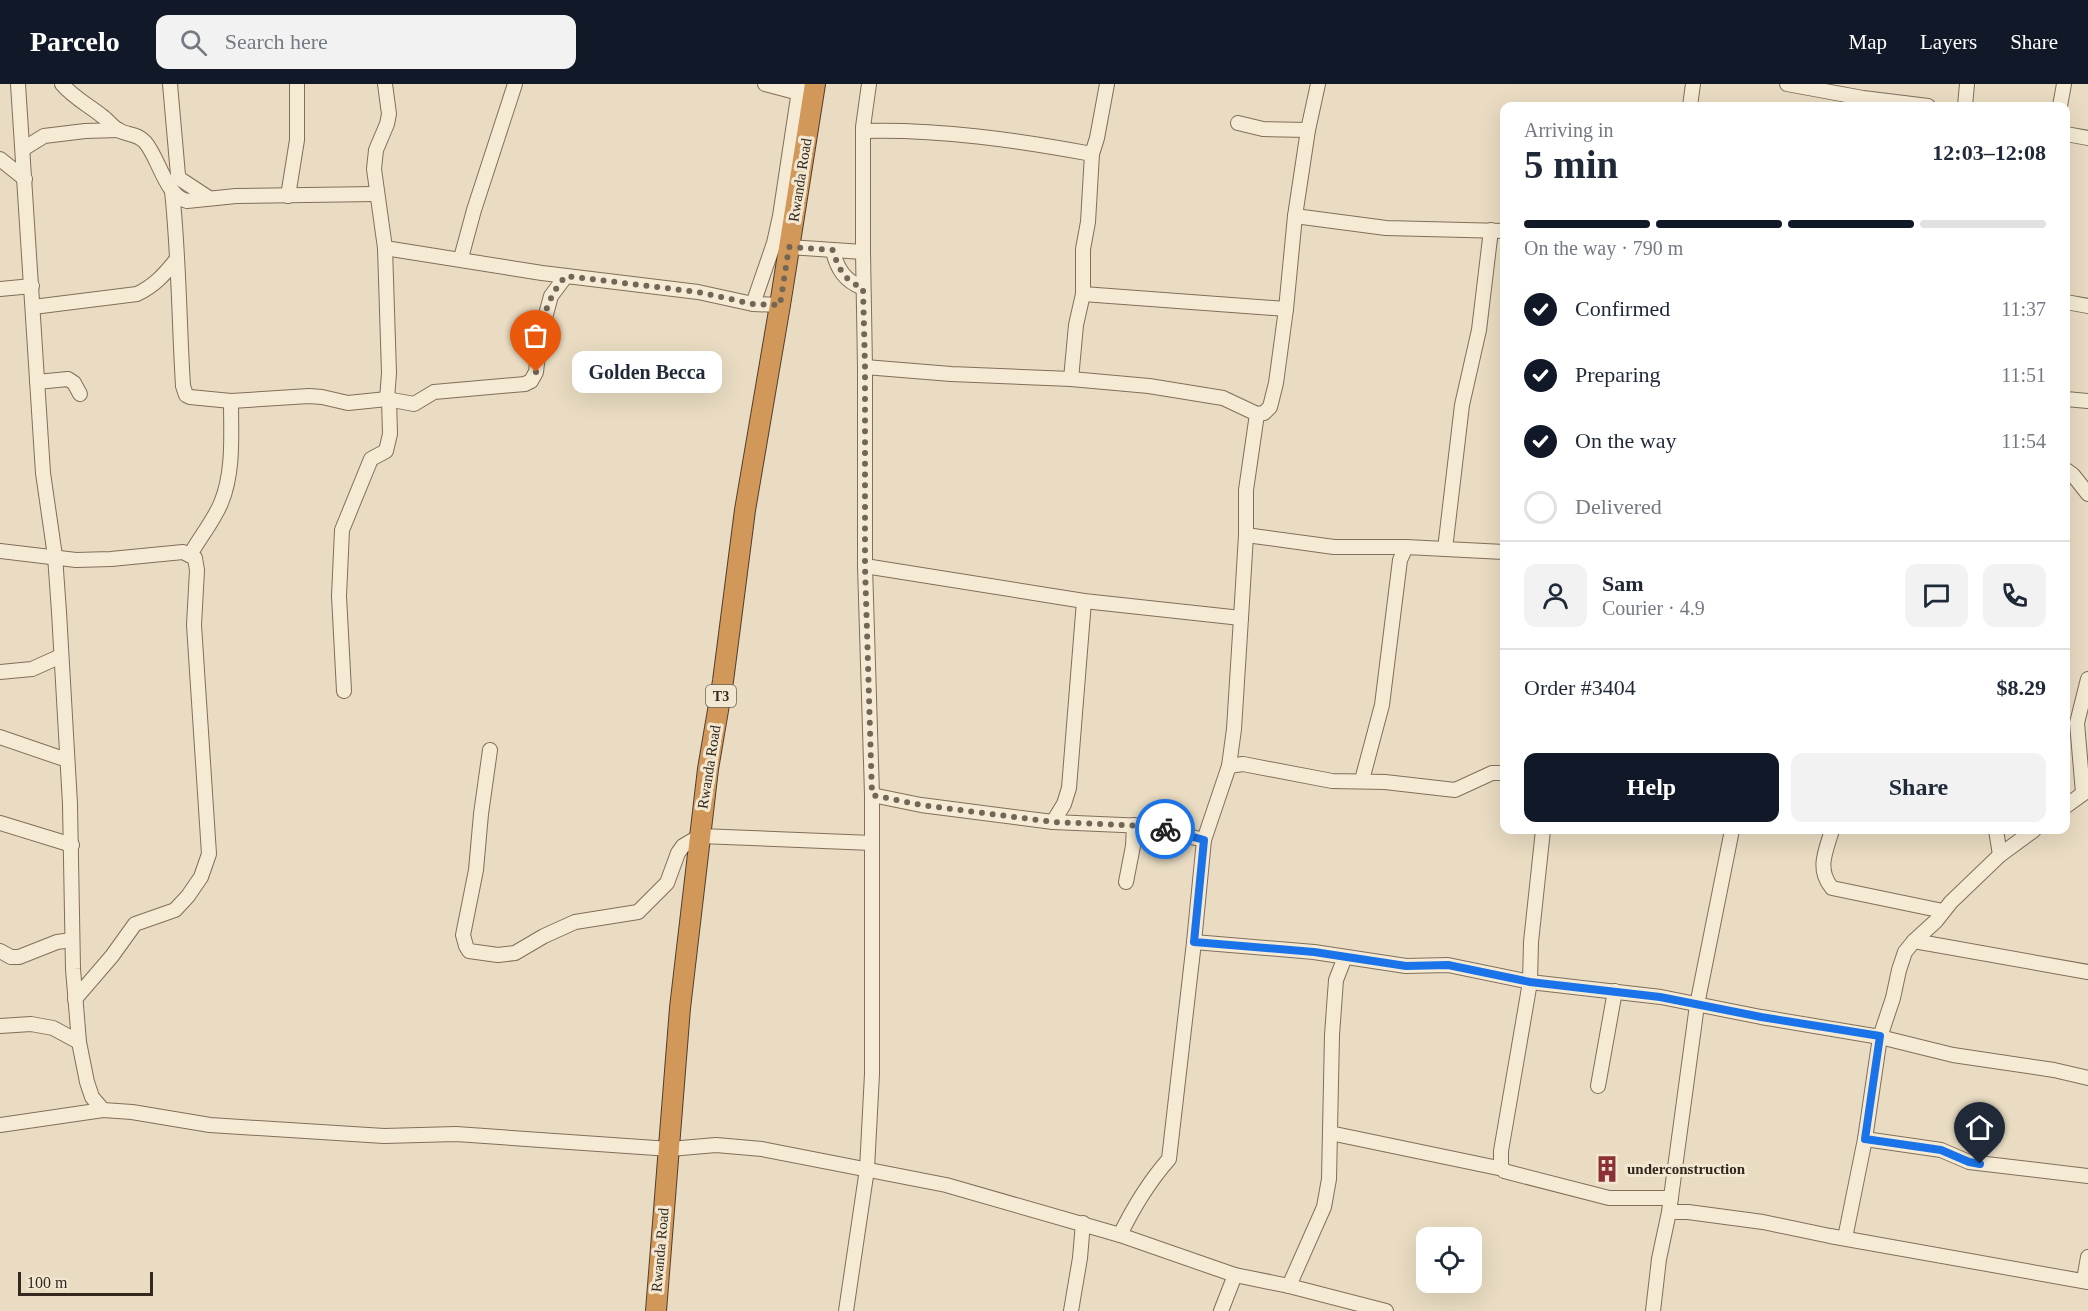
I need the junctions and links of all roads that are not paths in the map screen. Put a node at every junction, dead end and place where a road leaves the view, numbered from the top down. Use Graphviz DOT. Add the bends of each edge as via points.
graph roads {
  1 [pos="18,84"];
  2 [pos="62,84"];
  3 [pos="170,84"];
  4 [pos="297,84"];
  5 [pos="385,84"];
  6 [pos="515,84"];
  7 [pos="765,84"];
  8 [pos="869,84"];
  9 [pos="1107,84"];
  10 [pos="1318,84"];
  11 [pos="1693,84"];
  12 [pos="1787,84"];
  13 [pos="1967,84"];
  14 [pos="2064,84"];
  15 [pos="805,87"];
  16 [pos="1864,96"];
  17 [pos="1691,102"];
  18 [pos="1902,102"];
  19 [pos="1965,102"];
  20 [pos="2061,102"];
  21 [pos="1238,123"];
  22 [pos="119,130"];
  23 [pos="1308,130"];
  24 [pos="863,131"];
  25 [pos="2070,135"];
  26 [pos="2088,138"];
  27 [pos="23,148"];
  28 [pos="1092,154"];
  29 [pos="0,159"];
  30 [pos="25,179"];
  31 [pos="172,191"];
  32 [pos="376,194"];
  33 [pos="288,196"];
  34 [pos="209,198"];
  35 [pos="1295,216"];
  36 [pos="1498,231"];
  37 [pos="789,247"];
  38 [pos="385,248"];
  39 [pos="833,250"];
  40 [pos="863,252"];
  41 [pos="461,258"];
  42 [pos="176,260"];
  43 [pos="566,276"];
  44 [pos="32,286"];
  45 [pos="863,288"];
  46 [pos="0,289"];
  47 [pos="1083,294"];
  48 [pos="753,304"];
  49 [pos="2070,304"];
  50 [pos="780,305"];
  51 [pos="2088,306"];
  52 [pos="33,307"];
  53 [pos="1286,309"];
  54 [pos="865,367"];
  55 [pos="1071,379"];
  56 [pos="37,382"];
  57 [pos="80,394"];
  58 [pos="388,399"];
  59 [pos="2070,399"];
  60 [pos="231,401"];
  61 [pos="2088,401"];
  62 [pos="1257,414"];
  63 [pos="2070,473"];
  64 [pos="2088,494"];
  65 [pos="1246,536"];
  66 [pos="1406,547"];
  67 [pos="1445,549"];
  68 [pos="0,551"];
  69 [pos="1500,552"];
  70 [pos="190,555"];
  71 [pos="55,556"];
  72 [pos="865,566"];
  73 [pos="1084,601"];
  74 [pos="1241,618"];
  75 [pos="61,656"];
  76 [pos="0,672"];
  77 [pos="2088,679"];
  78 [pos="344,691"];
  79 [pos="0,736"];
  80 [pos="490,750"];
  81 [pos="67,760"];
  82 [pos="1229,766"];
  83 [pos="1500,773"];
  84 [pos="1362,780"];
  85 [pos="2085,791"];
  86 [pos="872,795"];
  87 [pos="2070,803"];
  88 [pos="1053,822"];
  89 [pos="0,823"];
  90 [pos="1134,825"];
  91 [pos="1544,834"];
  92 [pos="1731,834"];
  93 [pos="1831,834"];
  94 [pos="1997,834"];
  95 [pos="2029,834"];
  96 [pos="699,836"];
  97 [pos="1204,840"];
  98 [pos="872,843"];
  99 [pos="72,845"];
  100 [pos="2000,855"];
  101 [pos="1126,882"];
  102 [pos="1943,910"];
  103 [pos="72,940"];
  104 [pos="1914,941"];
  105 [pos="1194,942"];
  106 [pos="0,951"];
  107 [pos="1345,957"];
  108 [pos="2088,972"];
  109 [pos="1530,982"];
  110 [pos="1615,991"];
  111 [pos="75,999"];
  112 [pos="1697,1005"];
  113 [pos="0,1026"];
  114 [pos="1880,1036"];
  115 [pos="79,1042"];
  116 [pos="2088,1078"];
  117 [pos="1598,1086"];
  118 [pos="103,1110"];
  119 [pos="0,1125"];
  120 [pos="1329,1133"];
  121 [pos="1865,1139"];
  122 [pos="670,1149"];
  123 [pos="867,1169"];
  124 [pos="1503,1169"];
  125 [pos="2088,1176"];
  126 [pos="1670,1205"];
  127 [pos="1083,1223"];
  128 [pos="1120,1234"];
  129 [pos="1845,1239"];
  130 [pos="2088,1257"];
  131 [pos="1235,1275"];
  132 [pos="2086,1281"];
  133 [pos="1289,1286"];
  134 [pos="656,1311"];
  135 [pos="846,1311"];
  136 [pos="1071,1311"];
  137 [pos="1221,1311"];
  138 [pos="1386,1311"];
  139 [pos="1653,1311"];
  1 -- 27 [label="street"];
  2 -- 22 [label="street"];
  3 -- 34 [label="street" via="178,175"];
  4 -- 33 [label="street" via="297,140"];
  5 -- 32 [label="street" via="388,114 374,159"];
  6 -- 41 [label="street"];
  7 -- 15 [label="street"];
  8 -- 24 [label="street"];
  9 -- 28 [label="street"];
  10 -- 23 [label="street"];
  11 -- 17 [label="street"];
  12 -- 16 [label="street"];
  13 -- 19 [label="street"];
  14 -- 20 [label="street"];
  15 -- 37 [label="highway, Rwanda Road / T3"];
  15 -- 48 [label="street" via="774,243"];
  16 -- 18 [label="street"];
  21 -- 23 [label="street" via="1263,129"];
  22 -- 27 [label="street" via="44,136"];
  22 -- 31 [label="street" via="143,139"];
  23 -- 35 [label="street"];
  24 -- 28 [label="street" via="922,131 999,138"];
  24 -- 40 [label="street"];
  25 -- 26 [label="street"];
  27 -- 30 [label="street"];
  28 -- 47 [label="street"];
  29 -- 30 [label="street"];
  30 -- 44 [label="street"];
  31 -- 34 [label="street" via="181,200"];
  31 -- 42 [label="street"];
  32 -- 33 [label="street"];
  32 -- 38 [label="street"];
  33 -- 34 [label="street"];
  35 -- 36 [label="street" via="1386,228"];
  35 -- 53 [label="street"];
  36 -- 67 [label="street" via="1462,405"];
  37 -- 39 [label="street"];
  37 -- 50 [label="highway, Rwanda Road / T3"];
  38 -- 41 [label="street"];
  38 -- 58 [label="street"];
  39 -- 40 [label="street"];
  39 -- 45 [label="street" via="844,276"];
  40 -- 45 [label="street"];
  41 -- 43 [label="street"];
  42 -- 52 [label="street" via="156,283 137,294"];
  42 -- 60 [label="street" via="184,392 190,397"];
  43 -- 48 [label="street" via="698,292"];
  43 -- 58 [label="street" via="551,296 531,381 434,392 414,404"];
  44 -- 46 [label="street"];
  44 -- 52 [label="street"];
  45 -- 54 [label="street"];
  47 -- 53 [label="street"];
  47 -- 55 [label="street"];
  48 -- 50 [label="street"];
  49 -- 51 [label="street"];
  50 -- 96 [label="highway, Rwanda Road / T3" via="745,510"];
  52 -- 56 [label="street"];
  53 -- 62 [label="street" via="1270,407"];
  54 -- 55 [label="street"];
  54 -- 72 [label="street"];
  55 -- 62 [label="street" via="1188,391 1223,398"];
  56 -- 57 [label="street" via="68,379"];
  56 -- 71 [label="street"];
  58 -- 60 [label="street" via="348,403 309,396"];
  58 -- 78 [label="street" via="390,434 386,451 371,459 342,530 339,596"];
  59 -- 61 [label="street"];
  60 -- 70 [label="street" via="231,456 222,501"];
  62 -- 65 [label="street" via="1246,490"];
  63 -- 64 [label="street"];
  65 -- 66 [label="street" via="1334,547"];
  65 -- 74 [label="street"];
  66 -- 67 [label="street"];
  66 -- 84 [label="street" via="1400,560 1382,705"];
  67 -- 69 [label="street"];
  68 -- 71 [label="street"];
  70 -- 71 [label="street" via="183,552 93,560"];
  70 -- 111 [label="street" via="195,558 197,570 194,625 209,854 201,877 188,896 175,910 135,924"];
  71 -- 75 [label="street"];
  72 -- 73 [label="street"];
  72 -- 86 [label="street"];
  73 -- 74 [label="street"];
  73 -- 88 [label="street" via="1069,788"];
  74 -- 82 [label="street"];
  75 -- 76 [label="street" via="32,669"];
  75 -- 81 [label="street"];
  77 -- 85 [label="street" via="2077,723"];
  79 -- 81 [label="street"];
  80 -- 96 [label="street" via="476,870 463,935 470,951 515,953 575,922 638,912 667,884 678,852"];
  81 -- 99 [label="street"];
  82 -- 84 [label="street" via="1243,764 1332,781"];
  82 -- 97 [label="street"];
  83 -- 84 [label="street" via="1455,790"];
  85 -- 87 [label="street"];
  86 -- 88 [label="street"];
  86 -- 98 [label="street"];
  88 -- 90 [label="street"];
  89 -- 99 [label="street"];
  90 -- 97 [label="street"];
  90 -- 101 [label="street"];
  91 -- 109 [label="street"];
  92 -- 112 [label="street"];
  93 -- 102 [label="street" via="1823,860 1824,878 1832,888"];
  94 -- 100 [label="street"];
  95 -- 100 [label="street"];
  96 -- 98 [label="street"];
  96 -- 122 [label="highway, Rwanda Road / T3" via="680,1008"];
  97 -- 105 [label="street"];
  98 -- 123 [label="street" via="872,1074"];
  99 -- 103 [label="street"];
  100 -- 102 [label="street"];
  102 -- 104 [label="street"];
  103 -- 106 [label="street" via="19,957"];
  103 -- 111 [label="street"];
  104 -- 108 [label="street"];
  104 -- 114 [label="street" via="1905,952"];
  105 -- 107 [label="street"];
  105 -- 128 [label="street" via="1168,1159 1135,1203"];
  107 -- 109 [label="street" via="1406,966 1448,965"];
  107 -- 120 [label="street" via="1336,980"];
  109 -- 110 [label="street"];
  109 -- 124 [label="street" via="1501,1151"];
  110 -- 112 [label="street"];
  110 -- 117 [label="street"];
  111 -- 115 [label="street"];
  112 -- 114 [label="street"];
  112 -- 126 [label="street"];
  113 -- 115 [label="street" via="32,1024 53,1028"];
  114 -- 116 [label="street" via="1953,1055"];
  114 -- 121 [label="street"];
  115 -- 118 [label="street" via="92,1097"];
  118 -- 119 [label="street"];
  118 -- 122 [label="street" via="250,1128 384,1136 456,1134"];
  120 -- 124 [label="street"];
  120 -- 133 [label="street" via="1329,1179 1324,1207"];
  121 -- 125 [label="street" via="1941,1150 1969,1162"];
  121 -- 129 [label="street"];
  122 -- 123 [label="street" via="716,1145 762,1149"];
  122 -- 134 [label="highway, Rwanda Road / T3"];
  123 -- 127 [label="street" via="946,1185"];
  123 -- 135 [label="street"];
  124 -- 126 [label="street" via="1609,1198"];
  126 -- 129 [label="street" via="1688,1212"];
  126 -- 139 [label="street"];
  127 -- 128 [label="street"];
  127 -- 136 [label="street"];
  128 -- 131 [label="street"];
  129 -- 132 [label="street"];
  130 -- 132 [label="street"];
  131 -- 133 [label="street"];
  131 -- 137 [label="street"];
  133 -- 138 [label="street"];
}
